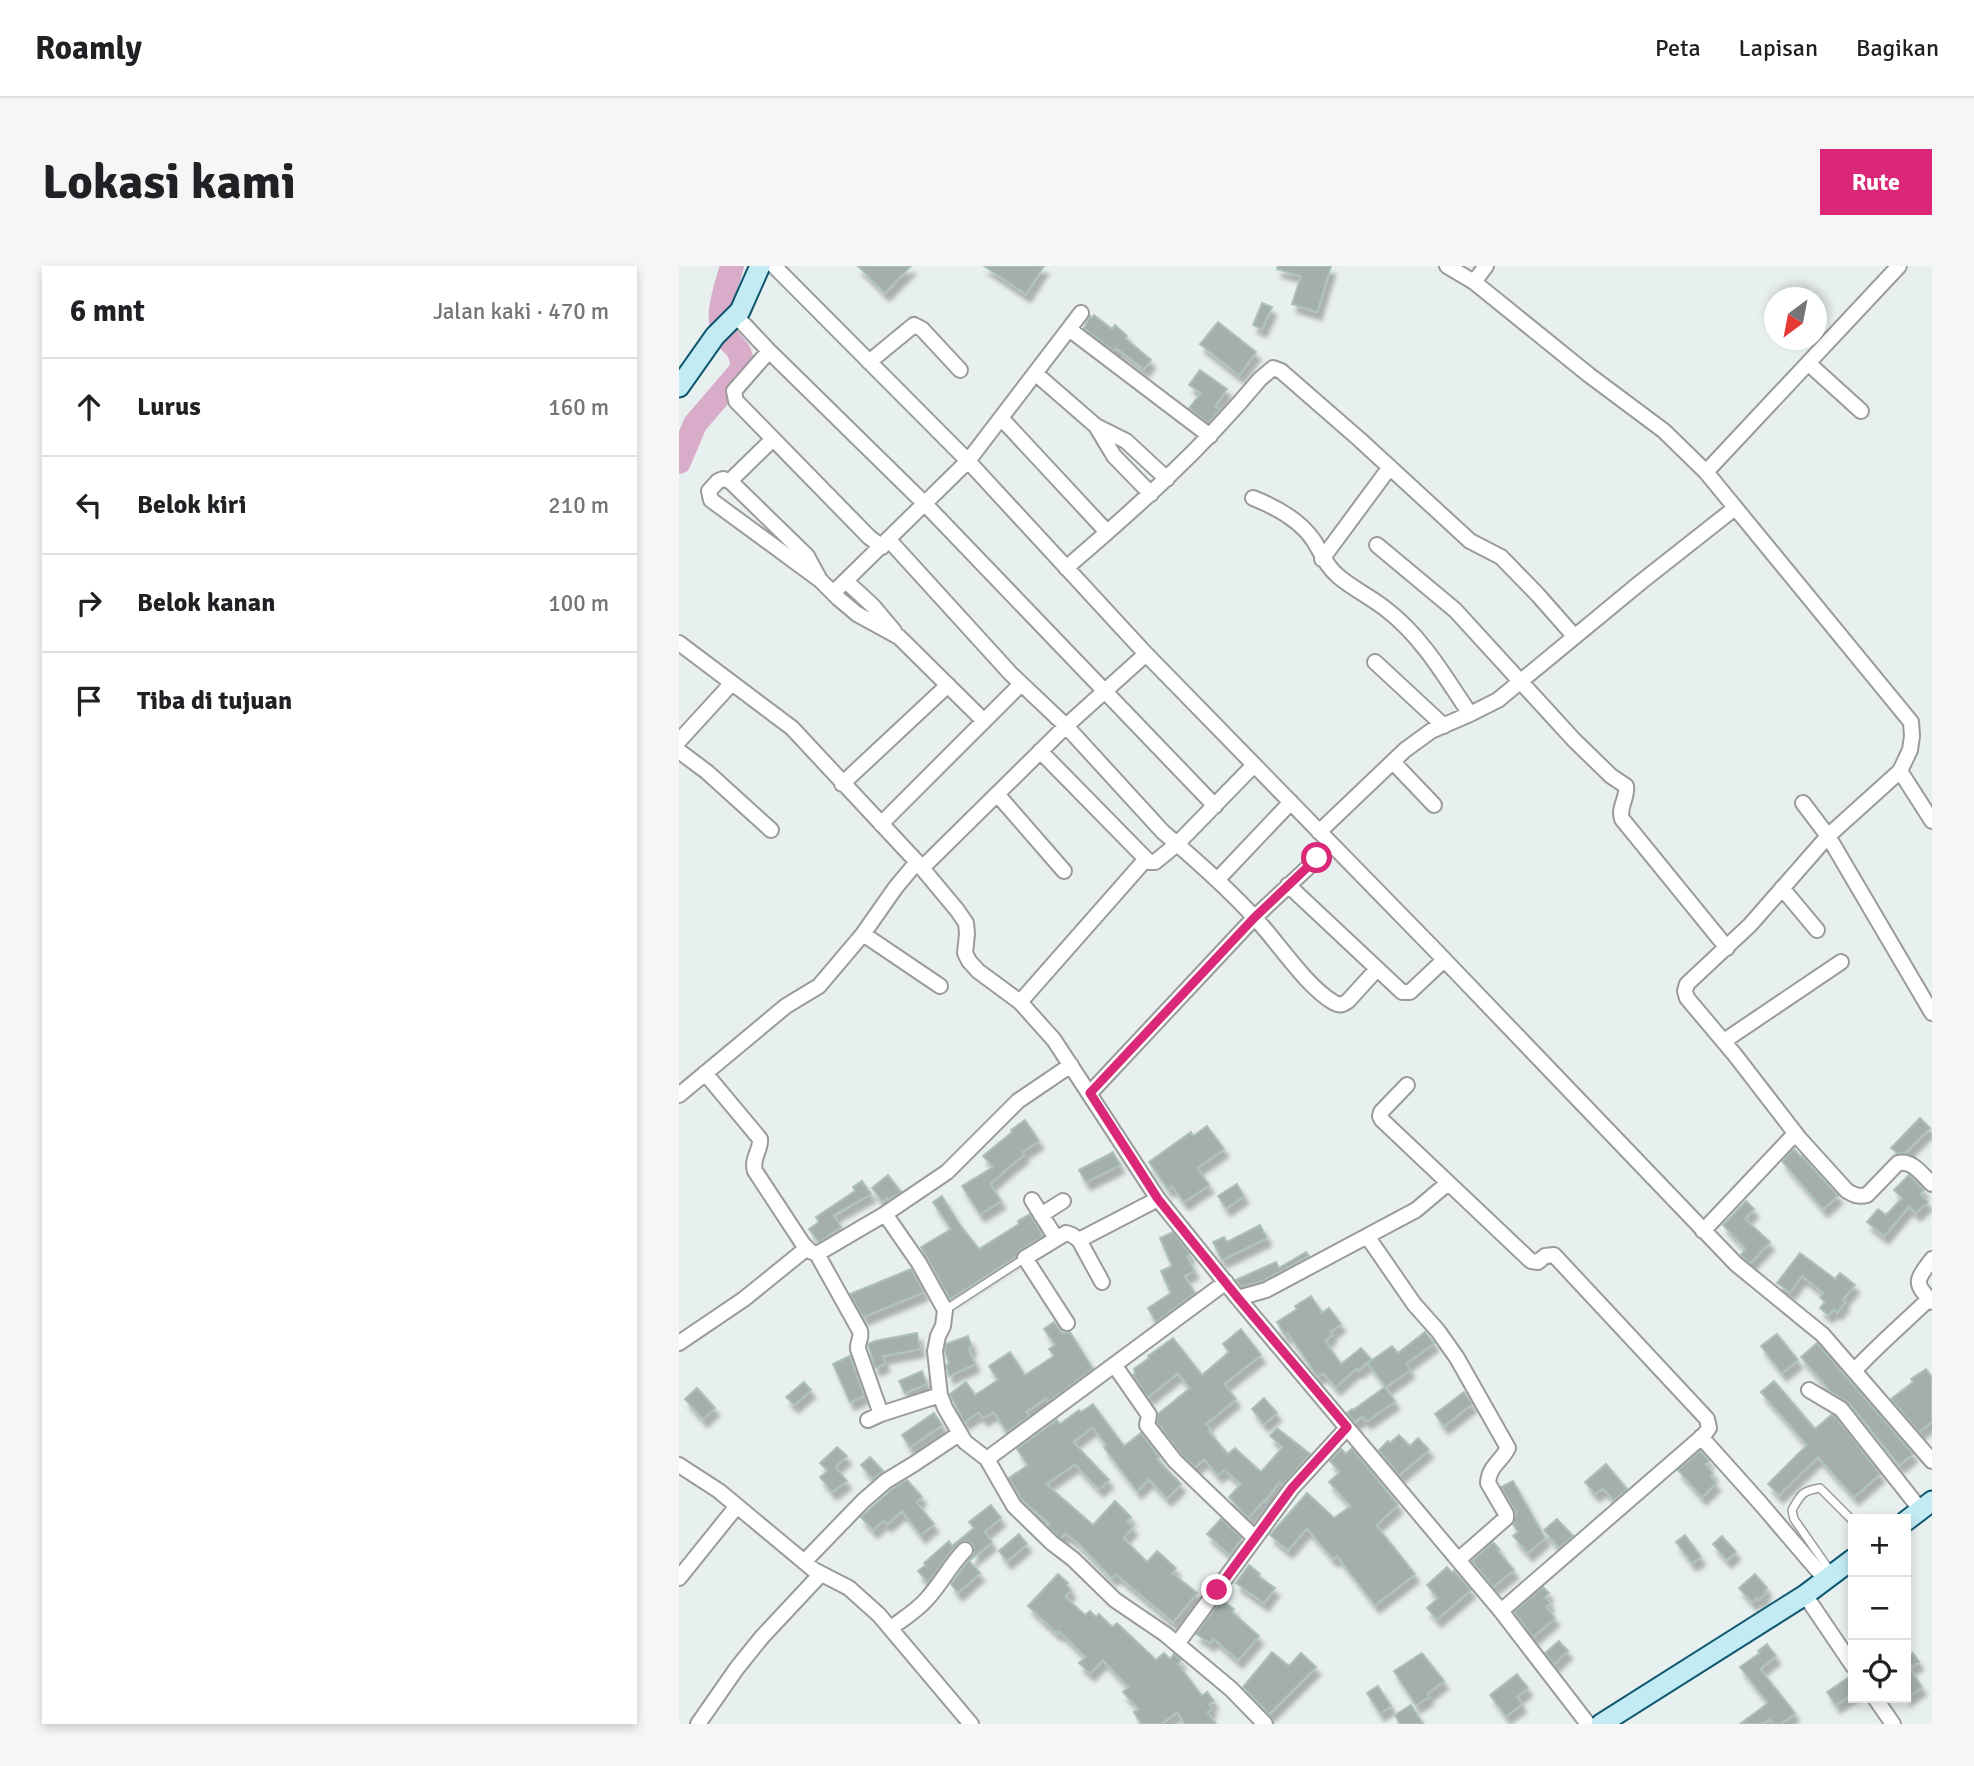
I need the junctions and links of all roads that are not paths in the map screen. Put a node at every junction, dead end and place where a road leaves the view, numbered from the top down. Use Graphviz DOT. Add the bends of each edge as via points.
graph roads {
  1 [pos="760,266"];
  2 [pos="774,266"];
  3 [pos="1447,266"];
  4 [pos="1486,266"];
  5 [pos="1899,266"];
  6 [pos="1474,282"];
  7 [pos="1081,313"];
  8 [pos="727,325"];
  9 [pos="1069,329"];
  10 [pos="769,351"];
  11 [pos="869,362"];
  12 [pos="1808,363"];
  13 [pos="960,370"];
  14 [pos="1035,373"];
  15 [pos="679,386"];
  16 [pos="1861,411"];
  17 [pos="1001,418"];
  18 [pos="1096,426"];
  19 [pos="1210,436"];
  20 [pos="773,439"];
  21 [pos="968,461"];
  22 [pos="1390,467"];
  23 [pos="1706,472"];
  24 [pos="1167,479"];
  25 [pos="730,481"];
  26 [pos="1150,494"];
  27 [pos="1253,498"];
  28 [pos="925,504"];
  29 [pos="1735,508"];
  30 [pos="1107,532"];
  31 [pos="885,544"];
  32 [pos="1377,545"];
  33 [pos="1322,559"];
  34 [pos="1066,568"];
  35 [pos="820,579"];
  36 [pos="847,582"];
  37 [pos="833,593"];
  38 [pos="1574,636"];
  39 [pos="899,637"];
  40 [pos="679,643"];
  41 [pos="1146,654"];
  42 [pos="1375,662"];
  43 [pos="1521,682"];
  44 [pos="732,683"];
  45 [pos="1021,684"];
  46 [pos="948,685"];
  47 [pos="1104,691"];
  48 [pos="1470,714"];
  49 [pos="985,721"];
  50 [pos="1066,726"];
  51 [pos="1444,726"];
  52 [pos="679,741"];
  53 [pos="679,751"];
  54 [pos="1041,751"];
  55 [pos="1393,762"];
  56 [pos="1254,765"];
  57 [pos="1900,771"];
  58 [pos="842,784"];
  59 [pos="997,794"];
  60 [pos="1291,802"];
  61 [pos="1803,803"];
  62 [pos="1434,805"];
  63 [pos="1215,806"];
  64 [pos="1932,821"];
  65 [pos="881,824"];
  66 [pos="771,830"];
  67 [pos="1319,832"];
  68 [pos="1828,836"];
  69 [pos="1177,844"];
  70 [pos="1332,845"];
  71 [pos="1146,859"];
  72 [pos="920,865"];
  73 [pos="1064,871"];
  74 [pos="1217,879"];
  75 [pos="1288,885"];
  76 [pos="1782,887"];
  77 [pos="1254,918"];
  78 [pos="1817,930"];
  79 [pos="863,934"];
  80 [pos="1727,948"];
  81 [pos="1444,960"];
  82 [pos="1842,962"];
  83 [pos="1377,969"];
  84 [pos="940,986"];
  85 [pos="1020,1002"];
  86 [pos="1932,1013"];
  87 [pos="1724,1041"];
  88 [pos="1071,1065"];
  89 [pos="705,1073"];
  90 [pos="1407,1085"];
  91 [pos="1090,1093"];
  92 [pos="679,1095"];
  93 [pos="1799,1138"];
  94 [pos="1448,1183"];
  95 [pos="1932,1184"];
  96 [pos="1158,1199"];
  97 [pos="1032,1200"];
  98 [pos="1063,1201"];
  99 [pos="885,1214"];
  100 [pos="1041,1215"];
  101 [pos="1703,1231"];
  102 [pos="1367,1236"];
  103 [pos="1056,1238"];
  104 [pos="1079,1240"];
  105 [pos="812,1251"];
  106 [pos="1025,1258"];
  107 [pos="1932,1259"];
  108 [pos="1102,1282"];
  109 [pos="1226,1282"];
  110 [pos="1238,1298"];
  111 [pos="1931,1301"];
  112 [pos="945,1310"];
  113 [pos="1067,1323"];
  114 [pos="679,1343"];
  115 [pos="1115,1366"];
  116 [pos="1854,1371"];
  117 [pos="1809,1390"];
  118 [pos="940,1395"];
  119 [pos="1347,1427"];
  120 [pos="960,1434"];
  121 [pos="1701,1437"];
  122 [pos="987,1459"];
  123 [pos="1932,1461"];
  124 [pos="679,1465"];
  125 [pos="737,1506"];
  126 [pos="1919,1510"];
  127 [pos="1848,1516"];
  128 [pos="1255,1538"];
  129 [pos="965,1550"];
  130 [pos="1458,1560"];
  131 [pos="804,1562"];
  132 [pos="1848,1562"];
  133 [pos="820,1575"];
  134 [pos="1828,1576"];
  135 [pos="679,1578"];
  136 [pos="1804,1595"];
  137 [pos="1501,1611"];
  138 [pos="891,1628"];
  139 [pos="1177,1644"];
  140 [pos="1848,1659"];
  141 [pos="1878,1703"];
  142 [pos="698,1724"];
  143 [pos="971,1724"];
  144 [pos="1265,1724"];
  145 [pos="1588,1724"];
  146 [pos="1601,1724"];
  147 [pos="1893,1724"];
  1 -- 8 [label="main road"];
  2 -- 11 [label="street"];
  3 -- 6 [label="street"];
  4 -- 6 [label="street"];
  5 -- 12 [label="street"];
  6 -- 23 [label="street" via="1664,431"];
  7 -- 9 [label="street"];
  8 -- 10 [label="street"];
  8 -- 15 [label="main road"];
  9 -- 14 [label="street"];
  9 -- 19 [label="street"];
  10 -- 20 [label="street" via="733,396"];
  10 -- 28 [label="street"];
  11 -- 13 [label="street" via="914,325"];
  11 -- 21 [label="street"];
  12 -- 16 [label="street"];
  12 -- 23 [label="street"];
  14 -- 17 [label="street"];
  14 -- 18 [label="street"];
  17 -- 21 [label="street"];
  17 -- 30 [label="street"];
  18 -- 24 [label="street" via="1126,441"];
  18 -- 26 [label="street" via="1114,456"];
  19 -- 22 [label="street" via="1273,368"];
  19 -- 24 [label="street"];
  20 -- 25 [label="street"];
  20 -- 31 [label="street" via="869,537"];
  21 -- 28 [label="street"];
  21 -- 34 [label="street"];
  22 -- 33 [label="street"];
  22 -- 38 [label="street" via="1470,541 1501,557"];
  23 -- 29 [label="street"];
  24 -- 26 [label="street"];
  25 -- 35 [label="street" via="807,556"];
  25 -- 35 [label="street" via="718,481 709,491 711,500"];
  26 -- 30 [label="street"];
  27 -- 33 [label="street" via="1306,531"];
  28 -- 31 [label="street"];
  28 -- 47 [label="street"];
  29 -- 38 [label="street"];
  29 -- 57 [label="street" via="1911,722 1910,750"];
  30 -- 34 [label="street"];
  31 -- 36 [label="street"];
  31 -- 45 [label="street"];
  32 -- 43 [label="street" via="1455,610"];
  33 -- 48 [label="street" via="1412,632"];
  34 -- 41 [label="street"];
  35 -- 37 [label="street"];
  36 -- 37 [label="street"];
  36 -- 39 [label="street"];
  37 -- 39 [label="street" via="857,614"];
  38 -- 43 [label="street"];
  39 -- 46 [label="street"];
  40 -- 44 [label="street"];
  41 -- 47 [label="street"];
  41 -- 56 [label="street"];
  42 -- 51 [label="street"];
  43 -- 48 [label="street"];
  43 -- 80 [label="street" via="1574,740 1626,786 1622,819"];
  44 -- 52 [label="street"];
  44 -- 58 [label="street" via="792,728"];
  45 -- 49 [label="street"];
  45 -- 50 [label="street"];
  46 -- 49 [label="street"];
  46 -- 58 [label="street"];
  47 -- 50 [label="street"];
  47 -- 63 [label="street"];
  48 -- 51 [label="street"];
  49 -- 65 [label="street"];
  50 -- 54 [label="street"];
  50 -- 69 [label="street"];
  51 -- 55 [label="street"];
  53 -- 66 [label="street"];
  54 -- 59 [label="street"];
  54 -- 71 [label="street"];
  55 -- 62 [label="street"];
  55 -- 67 [label="street"];
  56 -- 60 [label="street"];
  56 -- 63 [label="street"];
  57 -- 64 [label="street"];
  57 -- 68 [label="street"];
  58 -- 65 [label="street"];
  59 -- 72 [label="street"];
  59 -- 73 [label="street"];
  60 -- 67 [label="street"];
  60 -- 74 [label="street"];
  61 -- 68 [label="street"];
  63 -- 69 [label="street"];
  65 -- 72 [label="street"];
  67 -- 70 [label="street"];
  68 -- 76 [label="street"];
  68 -- 86 [label="street"];
  69 -- 71 [label="street" via="1155,862"];
  69 -- 74 [label="street"];
  70 -- 75 [label="street"];
  70 -- 81 [label="street"];
  71 -- 85 [label="street"];
  72 -- 79 [label="street" via="896,887"];
  72 -- 85 [label="street" via="966,923 969,961"];
  74 -- 77 [label="street"];
  75 -- 77 [label="street"];
  75 -- 83 [label="street"];
  76 -- 78 [label="street"];
  76 -- 80 [label="street"];
  77 -- 83 [label="street" via="1315,987 1338,1005 1348,1001"];
  77 -- 91 [label="street"];
  79 -- 84 [label="street"];
  79 -- 89 [label="street" via="819,986 786,1006"];
  80 -- 87 [label="street" via="1685,991"];
  81 -- 83 [label="street" via="1406,993"];
  81 -- 101 [label="street"];
  82 -- 87 [label="street"];
  85 -- 88 [label="street"];
  87 -- 93 [label="street"];
  88 -- 91 [label="street"];
  88 -- 99 [label="street" via="1018,1101 947,1172"];
  89 -- 92 [label="street"];
  89 -- 105 [label="street" via="760,1139 755,1171"];
  90 -- 94 [label="street" via="1380,1116"];
  91 -- 96 [label="street"];
  93 -- 95 [label="street" via="1853,1195 1867,1195 1899,1163 1906,1162"];
  93 -- 101 [label="street" via="1790,1139"];
  94 -- 102 [label="street" via="1416,1210"];
  94 -- 121 [label="street" via="1531,1261 1554,1255 1707,1419 1709,1428"];
  96 -- 104 [label="street"];
  96 -- 109 [label="street"];
  97 -- 100 [label="street"];
  98 -- 100 [label="street"];
  99 -- 105 [label="street"];
  99 -- 112 [label="street"];
  100 -- 103 [label="street"];
  101 -- 116 [label="street" via="1736,1265 1823,1335"];
  102 -- 110 [label="street" via="1266,1290"];
  102 -- 130 [label="street" via="1457,1358 1508,1448 1488,1479 1506,1518"];
  103 -- 104 [label="street" via="1066,1233"];
  103 -- 106 [label="street"];
  104 -- 108 [label="street"];
  105 -- 114 [label="street"];
  105 -- 118 [label="street" via="862,1336 857,1349 875,1417"];
  106 -- 112 [label="lane"];
  106 -- 113 [label="street"];
  107 -- 111 [label="street" via="1919,1283"];
  109 -- 110 [label="street"];
  109 -- 115 [label="street"];
  110 -- 119 [label="street"];
  111 -- 116 [label="street"];
  112 -- 118 [label="street" via="935,1351"];
  115 -- 122 [label="street"];
  115 -- 128 [label="street" via="1149,1415 1147,1425 1175,1461"];
  116 -- 123 [label="street"];
  117 -- 126 [label="street" via="1840,1409"];
  118 -- 120 [label="street"];
  119 -- 128 [label="street"];
  119 -- 130 [label="street"];
  120 -- 122 [label="street"];
  120 -- 131 [label="street" via="886,1480"];
  121 -- 134 [label="street"];
  121 -- 137 [label="street"];
  122 -- 139 [label="street" via="1014,1506 1052,1543 1115,1600"];
  124 -- 125 [label="street"];
  125 -- 131 [label="street"];
  125 -- 135 [label="street"];
  127 -- 134 [label="lane" via="1820,1488 1801,1494 1792,1510"];
  128 -- 139 [label="street"];
  129 -- 138 [label="street" via="923,1603"];
  130 -- 137 [label="street"];
  131 -- 133 [label="street"];
  132 -- 134 [label="main road"];
  133 -- 138 [label="street" via="849,1588"];
  133 -- 142 [label="street" via="762,1637"];
  134 -- 136 [label="main road"];
  136 -- 140 [label="street"];
  136 -- 146 [label="main road"];
  137 -- 145 [label="street"];
  138 -- 143 [label="street"];
  139 -- 144 [label="street"];
  141 -- 147 [label="street"];
}
